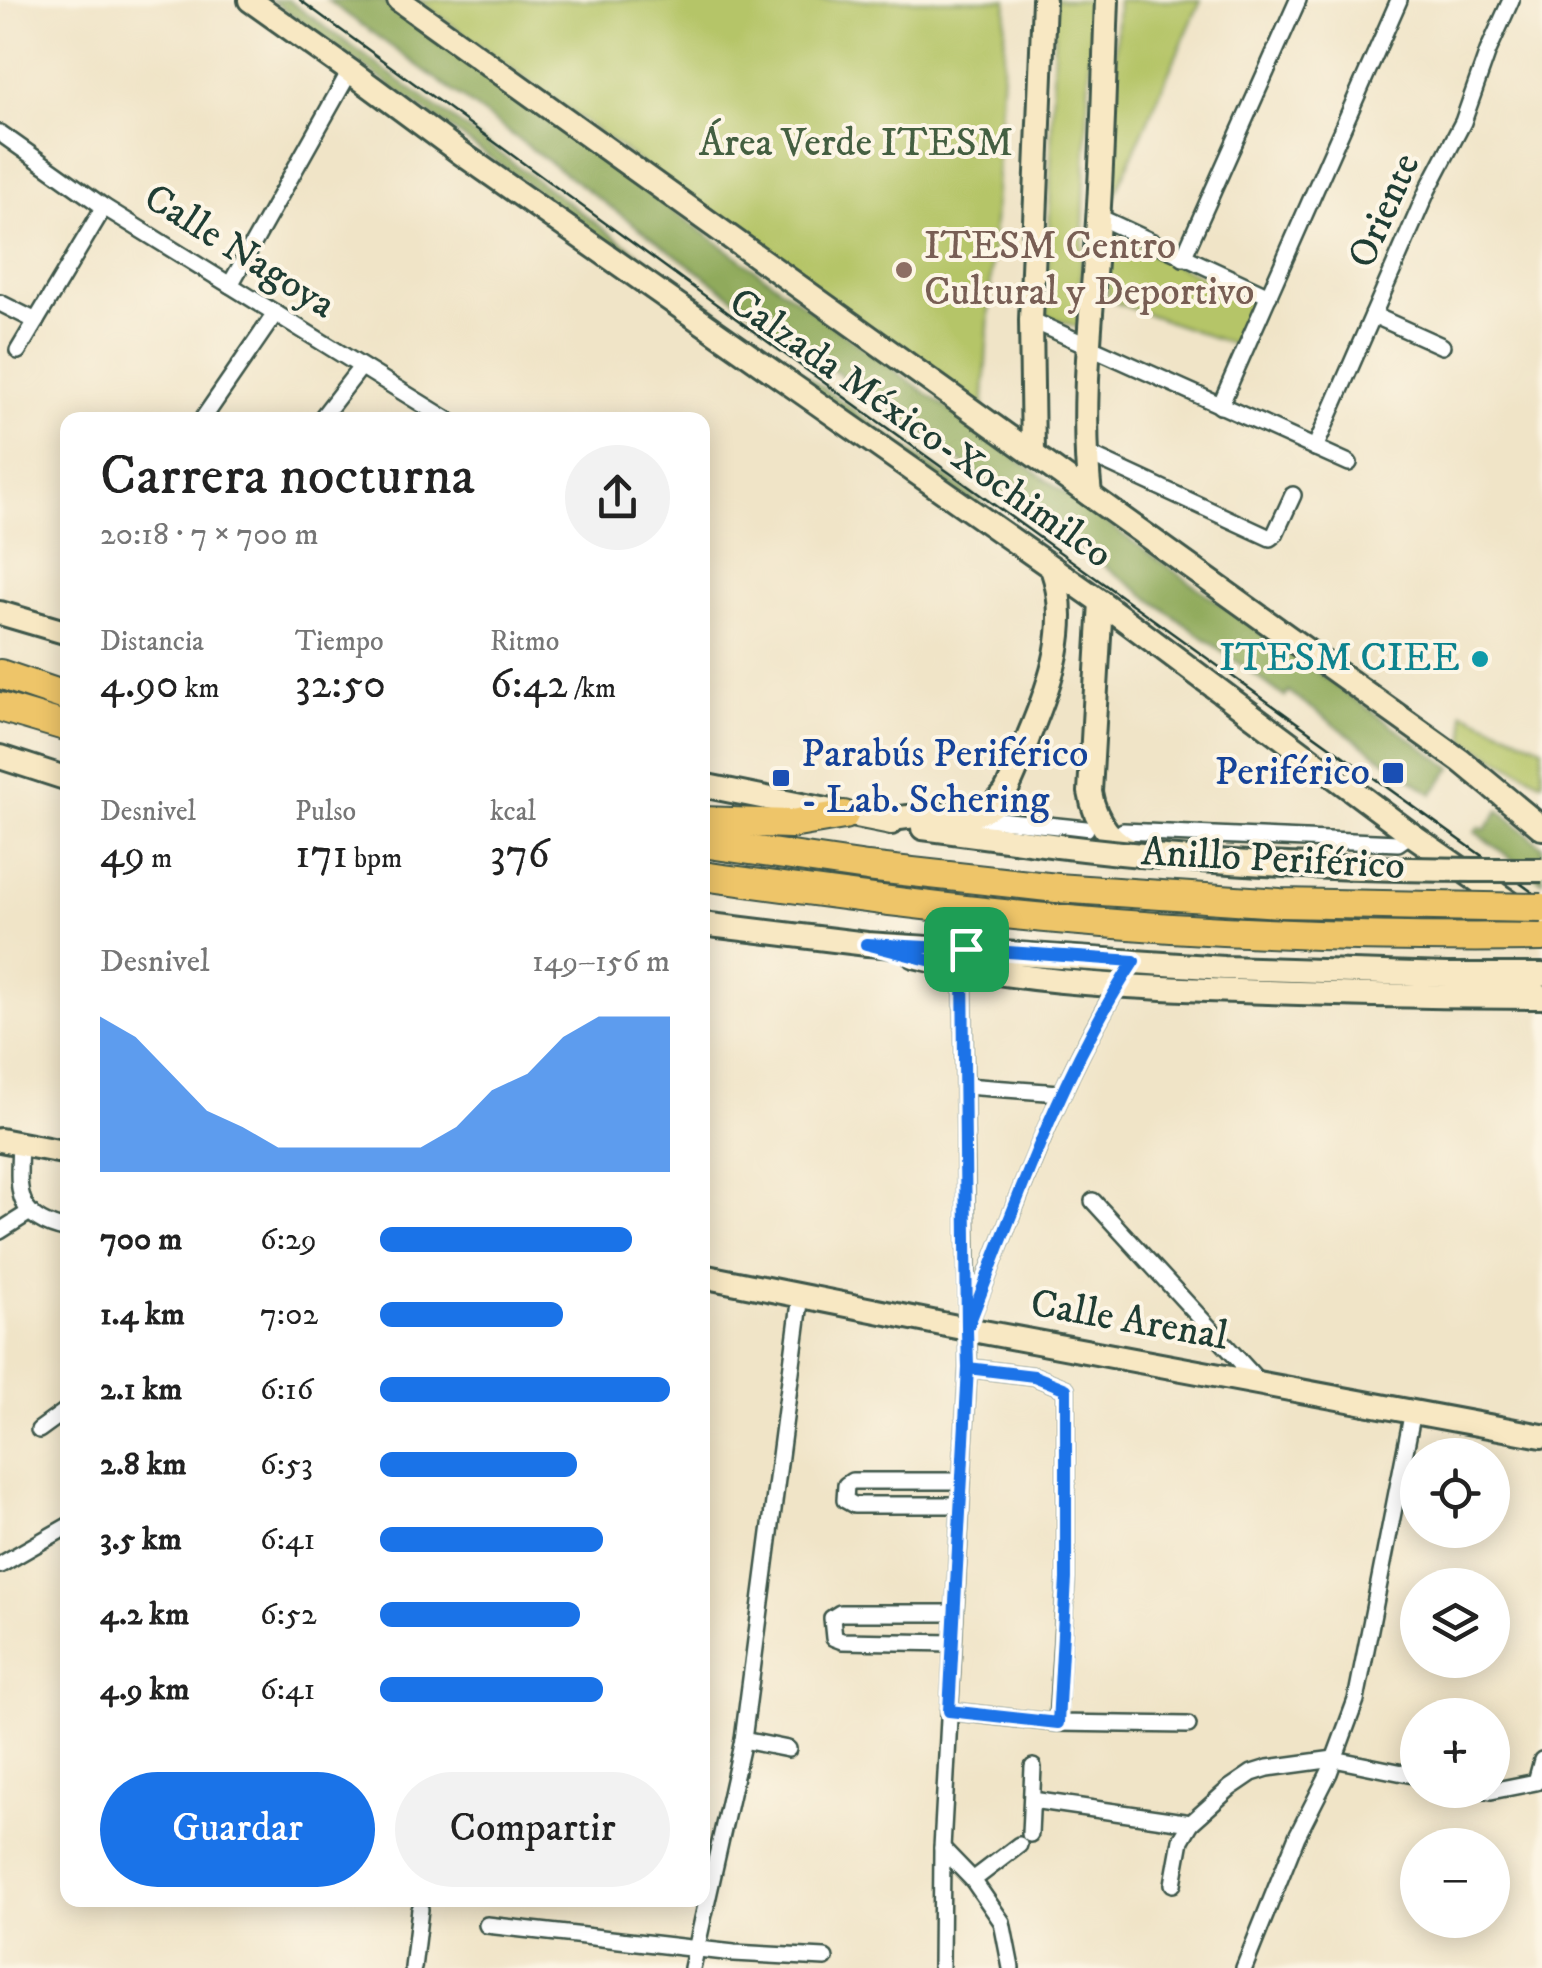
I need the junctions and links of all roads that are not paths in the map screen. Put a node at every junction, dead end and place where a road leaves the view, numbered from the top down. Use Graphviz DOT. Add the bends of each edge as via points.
graph roads {
  1 [pos="250,0"];
  2 [pos="399,0"];
  3 [pos="1044,0"];
  4 [pos="1107,0"];
  5 [pos="1298,0"];
  6 [pos="1399,0"];
  7 [pos="1510,0"];
  8 [pos="350,70"];
  9 [pos="0,133"];
  10 [pos="104,207"];
  11 [pos="1099,217"];
  12 [pos="1183,258"];
  13 [pos="230,285"];
  14 [pos="1269,296"];
  15 [pos="0,303"];
  16 [pos="275,314"];
  17 [pos="1374,316"];
  18 [pos="1031,320"];
  19 [pos="36,321"];
  20 [pos="1089,345"];
  21 [pos="1442,346"];
  22 [pos="18,351"];
  23 [pos="361,366"];
  24 [pos="1220,406"];
  25 [pos="208,412"];
  26 [pos="326,412"];
  27 [pos="433,412"];
  28 [pos="1316,448"];
  29 [pos="1086,453"];
  30 [pos="1032,454"];
  31 [pos="1349,462"];
  32 [pos="1090,495"];
  33 [pos="1292,496"];
  34 [pos="1052,568"];
  35 [pos="1102,602"];
  36 [pos="0,613"];
  37 [pos="60,632"];
  38 [pos="0,674"];
  39 [pos="60,693"];
  40 [pos="0,706"];
  41 [pos="60,724"];
  42 [pos="0,757"];
  43 [pos="60,776"];
  44 [pos="710,786"];
  45 [pos="844,815"];
  46 [pos="964,817"];
  47 [pos="878,820"];
  48 [pos="710,822"];
  49 [pos="1086,828"];
  50 [pos="1542,828"];
  51 [pos="1122,831"];
  52 [pos="1411,834"];
  53 [pos="710,844"];
  54 [pos="1143,856"];
  55 [pos="1542,870"];
  56 [pos="710,877"];
  57 [pos="1542,908"];
  58 [pos="710,925"];
  59 [pos="1542,925"];
  60 [pos="1542,937"];
  61 [pos="866,944"];
  62 [pos="1134,961"];
  63 [pos="963,969"];
  64 [pos="1542,975"];
  65 [pos="1118,986"];
  66 [pos="1542,997"];
  67 [pos="965,1086"];
  68 [pos="1060,1094"];
  69 [pos="10,1142"];
  70 [pos="60,1151"];
  71 [pos="1094,1201"];
  72 [pos="30,1212"];
  73 [pos="60,1228"];
  74 [pos="0,1231"];
  75 [pos="710,1278"];
  76 [pos="800,1296"];
  77 [pos="967,1329"];
  78 [pos="968,1368"];
  79 [pos="1260,1383"];
  80 [pos="1413,1411"];
  81 [pos="60,1415"];
  82 [pos="39,1430"];
  83 [pos="1542,1436"];
  84 [pos="962,1481"];
  85 [pos="960,1505"];
  86 [pos="60,1531"];
  87 [pos="0,1565"];
  88 [pos="954,1613"];
  89 [pos="953,1643"];
  90 [pos="949,1711"];
  91 [pos="1058,1723"];
  92 [pos="1188,1725"];
  93 [pos="742,1740"];
  94 [pos="788,1750"];
  95 [pos="1334,1759"];
  96 [pos="1542,1760"];
  97 [pos="1033,1767"];
  98 [pos="1400,1772"];
  99 [pos="1510,1787"];
  100 [pos="1032,1800"];
  101 [pos="1190,1824"];
  102 [pos="942,1848"];
  103 [pos="710,1852"];
  104 [pos="973,1880"];
  105 [pos="1173,1884"];
  106 [pos="702,1907"];
  107 [pos="420,1909"];
  108 [pos="487,1925"];
  109 [pos="696,1949"];
  110 [pos="825,1958"];
  111 [pos="413,1968"];
  112 [pos="692,1968"];
  113 [pos="940,1968"];
  114 [pos="1011,1968"];
  115 [pos="1244,1968"];
  1 -- 8 [label="main road, Calzada México-Xochimilco"];
  2 -- 30 [label="main road, Calzada México-Xochimilco"];
  3 -- 18 [label="main road"];
  4 -- 11 [label="main road"];
  5 -- 12 [label="street"];
  6 -- 14 [label="street"];
  7 -- 17 [label="street, Oriente" via="1463,122"];
  8 -- 13 [label="street"];
  8 -- 34 [label="main road, Calzada México-Xochimilco"];
  9 -- 10 [label="street, Calle Nagoya"];
  10 -- 13 [label="street, Calle Nagoya"];
  10 -- 19 [label="street"];
  11 -- 12 [label="street"];
  11 -- 20 [label="main road"];
  12 -- 14 [label="street"];
  13 -- 16 [label="street, Calle Nagoya"];
  14 -- 24 [label="street"];
  15 -- 19 [label="street"];
  16 -- 23 [label="street, Calle Nagoya"];
  16 -- 25 [label="street"];
  17 -- 21 [label="street"];
  17 -- 28 [label="street, Oriente"];
  18 -- 20 [label="street"];
  18 -- 30 [label="main road"];
  19 -- 22 [label="street"];
  20 -- 24 [label="street"];
  20 -- 29 [label="main road"];
  23 -- 26 [label="street"];
  23 -- 27 [label="street, Calle Nagoya"];
  24 -- 28 [label="street"];
  28 -- 31 [label="street"];
  29 -- 32 [label="main road"];
  29 -- 33 [label="street" via="1270,538"];
  30 -- 32 [label="main road, Calzada México-Xochimilco"];
  32 -- 50 [label="main road, Calzada México-Xochimilco" via="1461,760"];
  34 -- 35 [label="main road, Calzada México-Xochimilco"];
  34 -- 46 [label="main road" via="1059,623 1049,687 1005,794 985,811"];
  35 -- 52 [label="main road, Calzada México-Xochimilco"];
  35 -- 54 [label="main road" via="1092,804 1120,844"];
  36 -- 37 [label="main road"];
  38 -- 39 [label="highway"];
  40 -- 41 [label="highway"];
  42 -- 43 [label="main road"];
  44 -- 45 [label="main road"];
  45 -- 47 [label="main road"];
  45 -- 48 [label="highway" via="790,824"];
  46 -- 47 [label="main road"];
  46 -- 49 [label="street"];
  47 -- 54 [label="main road, bridge"];
  51 -- 52 [label="street" via="1398,844"];
  52 -- 59 [label="main road, Calzada México-Xochimilco"];
  53 -- 57 [label="highway, Anillo Periférico, bridge" via="1057,888"];
  54 -- 55 [label="main road, bridge" via="1271,866"];
  56 -- 60 [label="highway, Anillo Periférico" via="1222,932"];
  58 -- 61 [label="main road"];
  61 -- 62 [label="main road"];
  61 -- 63 [label="main road"];
  62 -- 64 [label="main road"];
  62 -- 65 [label="street"];
  63 -- 65 [label="main road"];
  63 -- 67 [label="street"];
  65 -- 66 [label="main road"];
  65 -- 68 [label="street"];
  67 -- 68 [label="street"];
  67 -- 77 [label="street"];
  68 -- 77 [label="street"];
  69 -- 70 [label="main road"];
  69 -- 72 [label="street"];
  71 -- 79 [label="street"];
  72 -- 73 [label="street"];
  72 -- 74 [label="street"];
  75 -- 76 [label="main road, Calle Arenal"];
  76 -- 77 [label="main road, Calle Arenal"];
  76 -- 93 [label="street"];
  77 -- 78 [label="street"];
  77 -- 79 [label="main road, Calle Arenal"];
  78 -- 84 [label="street"];
  78 -- 91 [label="street" via="1034,1376 1066,1389"];
  79 -- 80 [label="main road, Calle Arenal"];
  80 -- 83 [label="main road, Calle Arenal"];
  80 -- 95 [label="street" via="1356,1700"];
  81 -- 82 [label="street"];
  84 -- 85 [label="street"];
  84 -- 85 [label="street" via="846,1485 845,1500 854,1505"];
  85 -- 88 [label="street"];
  86 -- 87 [label="street"];
  88 -- 89 [label="street"];
  88 -- 89 [label="street" via="840,1612 832,1618 834,1638 842,1640"];
  89 -- 90 [label="street"];
  90 -- 91 [label="street"];
  90 -- 102 [label="street"];
  91 -- 92 [label="street"];
  93 -- 94 [label="street"];
  93 -- 103 [label="street"];
  95 -- 98 [label="street"];
  95 -- 101 [label="street" via="1252,1773"];
  95 -- 115 [label="street"];
  96 -- 99 [label="street" via="1536,1782"];
  97 -- 100 [label="street"];
  100 -- 101 [label="street"];
  100 -- 104 [label="street" via="1024,1840"];
  101 -- 105 [label="street"];
  102 -- 104 [label="street"];
  102 -- 113 [label="street"];
  104 -- 114 [label="street" via="1002,1922"];
  106 -- 109 [label="street"];
  107 -- 111 [label="street"];
  108 -- 109 [label="street"];
  109 -- 110 [label="street"];
  109 -- 112 [label="street"];
}
